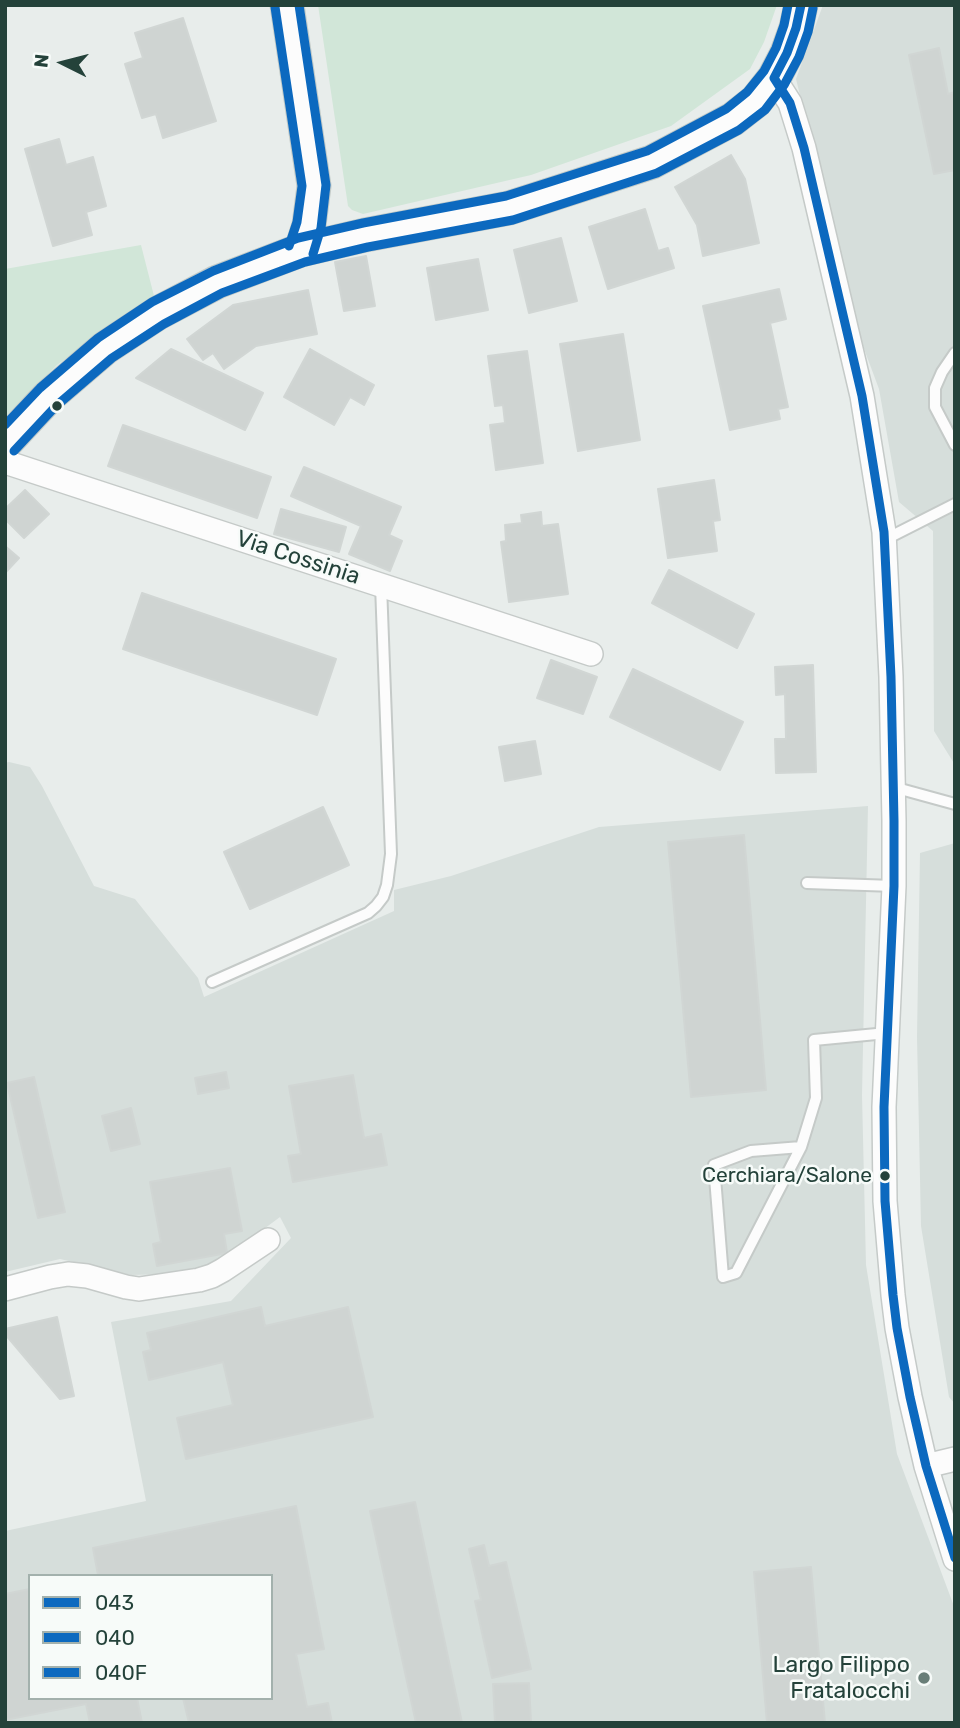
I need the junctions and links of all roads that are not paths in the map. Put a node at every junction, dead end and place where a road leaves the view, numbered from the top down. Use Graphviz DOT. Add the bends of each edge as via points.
graph roads {
  1 [pos="287,5"];
  2 [pos="801,5"];
  3 [pos="774,78"];
  4 [pos="314,186"];
  5 [pos="365,235"];
  6 [pos="301,250"];
  7 [pos="955,353"];
  8 [pos="5,443"];
  9 [pos="955,445"];
  10 [pos="5,462"];
  11 [pos="955,504"];
  12 [pos="884,540"];
  13 [pos="381,585"];
  14 [pos="591,654"];
  15 [pos="893,787"];
  16 [pos="955,804"];
  17 [pos="807,883"];
  18 [pos="894,886"];
  19 [pos="212,982"];
  20 [pos="887,1032"];
  21 [pos="802,1147"];
  22 [pos="268,1240"];
  23 [pos="5,1289"];
  24 [pos="955,1459"];
  25 [pos="926,1466"];
  26 [pos="955,1559"];
  1 -- 4 [label="street"];
  2 -- 3 [label="street" via="787,53"];
  3 -- 5 [label="street" via="733,120 652,162 509,208"];
  3 -- 12 [label="street" via="790,103 810,174 862,396"];
  4 -- 5 [label="street" via="342,225"];
  4 -- 6 [label="street"];
  5 -- 6 [label="street"];
  6 -- 8 [label="street" via="217,282 105,348"];
  7 -- 9 [label="lane" via="935,388 935,407"];
  10 -- 13 [label="street, Via Cossinia"];
  11 -- 12 [label="lane"];
  12 -- 15 [label="street"];
  13 -- 14 [label="street, Via Cossinia"];
  13 -- 19 [label="lane" via="391,854 383,897 368,913"];
  15 -- 16 [label="lane"];
  15 -- 18 [label="street"];
  17 -- 18 [label="lane"];
  18 -- 20 [label="street"];
  20 -- 21 [label="lane" via="814,1040 816,1098"];
  20 -- 25 [label="street" via="885,1201 893,1295"];
  21 -- 21 [label="lane" via="751,1151 713,1165 723,1277 736,1273"];
  22 -- 23 [label="street" via="199,1280 139,1289 68,1274"];
  24 -- 25 [label="street"];
  25 -- 26 [label="street"];
}
